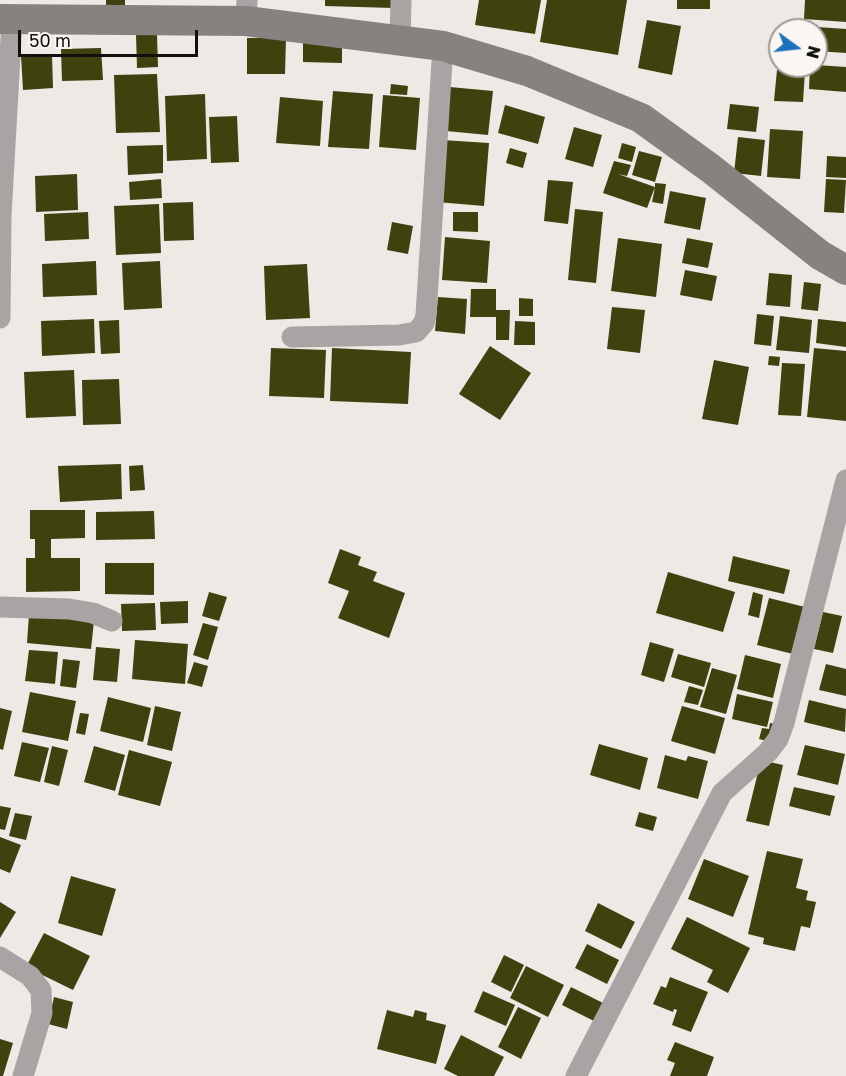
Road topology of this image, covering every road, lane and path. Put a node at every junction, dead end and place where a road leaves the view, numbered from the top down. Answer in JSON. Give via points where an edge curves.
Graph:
{"nodes":[{"id":1,"x":401,"y":0,"type":"edge"},
{"id":2,"x":247,"y":11,"type":"edge"},
{"id":3,"x":6,"y":20,"type":"edge"},
{"id":4,"x":400,"y":41,"type":"junction"},
{"id":5,"x":443,"y":46,"type":"junction"},
{"id":6,"x":846,"y":270,"type":"edge"},
{"id":7,"x":0,"y":318,"type":"edge"},
{"id":8,"x":292,"y":338,"type":"dead end"},
{"id":9,"x":846,"y":480,"type":"edge"},
{"id":10,"x":0,"y":607,"type":"edge"},
{"id":11,"x":112,"y":621,"type":"dead end"},
{"id":12,"x":0,"y":957,"type":"edge"},
{"id":13,"x":23,"y":1076,"type":"edge"},
{"id":14,"x":576,"y":1076,"type":"edge"}],
"edges":[{"from":1,"to":4,"type":"street"},
{"from":2,"to":3,"type":"street"},
{"from":2,"to":4,"type":"street"},
{"from":3,"to":7,"type":"street"},
{"from":4,"to":5,"type":"street"},
{"from":5,"to":6,"type":"street","via":[[527,71],[641,118],[820,255]]},
{"from":5,"to":8,"type":"street","via":[[424,323],[416,332],[399,334]]},
{"from":9,"to":14,"type":"street","via":[[778,739],[722,793]]},
{"from":10,"to":11,"type":"street","via":[[69,609]]},
{"from":12,"to":13,"type":"street","via":[[30,976],[41,990],[42,1013]]}]}
